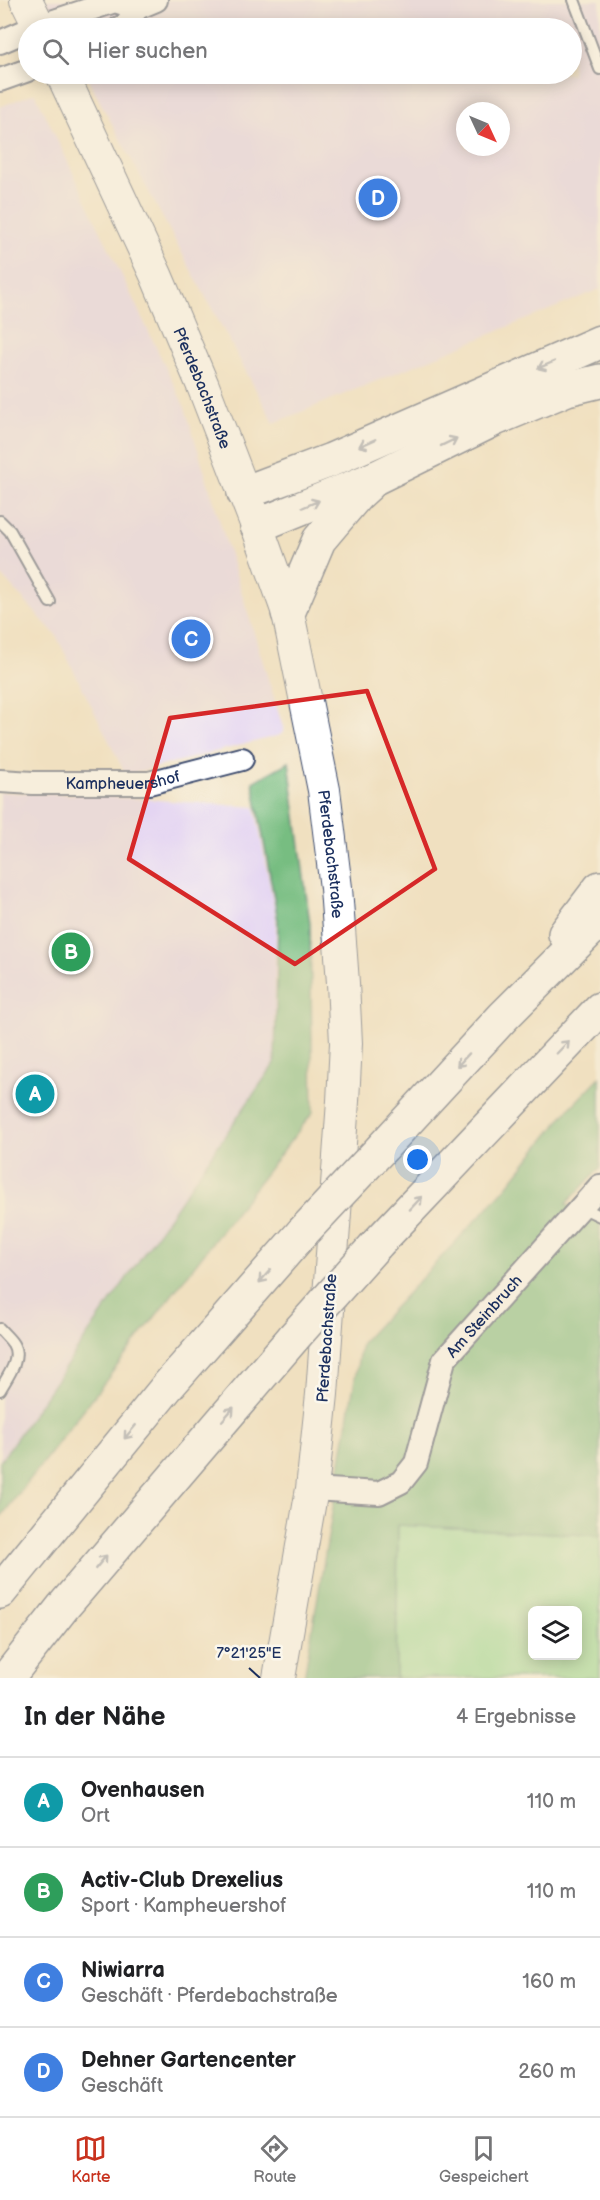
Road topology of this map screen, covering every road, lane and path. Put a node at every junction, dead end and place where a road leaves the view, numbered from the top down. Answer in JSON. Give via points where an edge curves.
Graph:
{"nodes":[{"id":1,"x":574,"y":0,"type":"edge"},
{"id":2,"x":148,"y":3,"type":"edge"},
{"id":3,"x":51,"y":18,"type":"edge"},
{"id":4,"x":133,"y":18,"type":"edge"},
{"id":5,"x":581,"y":18,"type":"edge"},
{"id":6,"x":582,"y":21,"type":"edge"},
{"id":7,"x":18,"y":32,"type":"edge"},
{"id":8,"x":0,"y":42,"type":"edge"},
{"id":9,"x":600,"y":69,"type":"edge"},
{"id":10,"x":18,"y":74,"type":"edge"},
{"id":11,"x":0,"y":80,"type":"edge"},
{"id":12,"x":67,"y":84,"type":"edge"},
{"id":13,"x":600,"y":342,"type":"edge"},
{"id":14,"x":600,"y":381,"type":"edge"},
{"id":15,"x":377,"y":477,"type":"junction"},
{"id":16,"x":244,"y":493,"type":"junction"},
{"id":17,"x":0,"y":521,"type":"edge"},
{"id":18,"x":257,"y":526,"type":"junction"},
{"id":19,"x":50,"y":602,"type":"dead end"},
{"id":20,"x":288,"y":613,"type":"junction"},
{"id":21,"x":242,"y":759,"type":"dead end"},
{"id":22,"x":0,"y":781,"type":"edge"},
{"id":23,"x":600,"y":888,"type":"edge"},
{"id":24,"x":600,"y":920,"type":"edge"},
{"id":25,"x":600,"y":1009,"type":"edge"},
{"id":26,"x":503,"y":1017,"type":"junction"},
{"id":27,"x":600,"y":1186,"type":"edge"},
{"id":28,"x":590,"y":1211,"type":"edge"},
{"id":29,"x":0,"y":1329,"type":"edge"},
{"id":30,"x":0,"y":1390,"type":"edge"},
{"id":31,"x":312,"y":1489,"type":"junction"},
{"id":32,"x":0,"y":1592,"type":"edge"},
{"id":33,"x":63,"y":1606,"type":"junction"},
{"id":34,"x":7,"y":1678,"type":"edge"},
{"id":35,"x":23,"y":1678,"type":"edge"},
{"id":36,"x":279,"y":1678,"type":"edge"}],
"edges":[{"from":1,"to":5,"type":"lane"},
{"from":2,"to":3,"type":"street","via":[[115,0]]},
{"from":2,"to":4,"type":"street"},
{"from":6,"to":9,"type":"lane"},
{"from":7,"to":8,"type":"street"},
{"from":10,"to":11,"type":"street"},
{"from":12,"to":16,"type":"main road","name":"Pferdebachstraße","via":[[156,275]]},
{"from":13,"to":16,"type":"highway","one_way":true,"via":[[331,460]]},
{"from":15,"to":14,"type":"highway","one_way":true,"via":[[495,419],[567,389]]},
{"from":18,"to":15,"type":"highway","one_way":true},
{"from":15,"to":20,"type":"highway","via":[[319,540]]},
{"from":16,"to":18,"type":"main road","name":"Pferdebachstraße"},
{"from":17,"to":19,"type":"lane","via":[[10,531]]},
{"from":18,"to":20,"type":"main road","name":"Pferdebachstraße"},
{"from":20,"to":31,"type":"main road","name":"Pferdebachstraße","via":[[324,790],[336,888],[346,1043]]},
{"from":21,"to":22,"type":"street","name":"Kampheuershof","via":[[148,783]]},
{"from":23,"to":26,"type":"highway"},
{"from":24,"to":26,"type":"highway"},
{"from":33,"to":25,"type":"highway","one_way":true,"bridge":true,"via":[[376,1245]]},
{"from":26,"to":32,"type":"highway","one_way":true,"bridge":true,"via":[[303,1232],[167,1387]]},
{"from":27,"to":28,"type":"street","name":"Am Steinbruch"},
{"from":28,"to":31,"type":"street","name":"Am Steinbruch","via":[[444,1360],[416,1463],[401,1482],[379,1493]]},
{"from":29,"to":30,"type":"lane","via":[[14,1344],[16,1353],[15,1363]]},
{"from":31,"to":36,"type":"main road","name":"Pferdebachstraße"},
{"from":33,"to":34,"type":"highway"},
{"from":33,"to":35,"type":"highway"}]}
